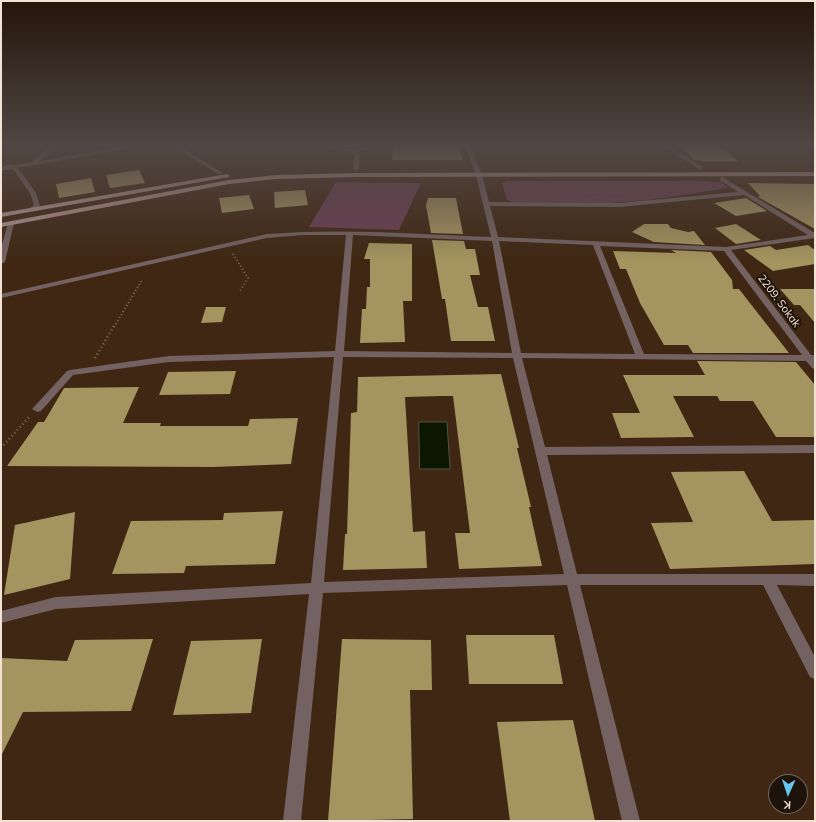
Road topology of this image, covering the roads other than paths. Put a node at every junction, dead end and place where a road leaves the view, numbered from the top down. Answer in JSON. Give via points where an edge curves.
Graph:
{"nodes":[{"id":1,"x":26,"y":183,"type":"edge"},
{"id":2,"x":178,"y":183,"type":"edge"},
{"id":3,"x":224,"y":183,"type":"edge"},
{"id":4,"x":481,"y":183,"type":"edge"},
{"id":5,"x":729,"y":183,"type":"edge"},
{"id":6,"x":744,"y":193,"type":"junction"},
{"id":7,"x":486,"y":204,"type":"junction"},
{"id":8,"x":32,"y":209,"type":"junction"},
{"id":9,"x":1,"y":215,"type":"edge"},
{"id":10,"x":11,"y":223,"type":"junction"},
{"id":11,"x":1,"y":225,"type":"edge"},
{"id":12,"x":350,"y":232,"type":"junction"},
{"id":13,"x":815,"y":236,"type":"edge"},
{"id":14,"x":495,"y":240,"type":"junction"},
{"id":15,"x":596,"y":244,"type":"junction"},
{"id":16,"x":726,"y":249,"type":"junction"},
{"id":17,"x":1,"y":262,"type":"edge"},
{"id":18,"x":1,"y":296,"type":"edge"},
{"id":19,"x":339,"y":354,"type":"junction"},
{"id":20,"x":517,"y":356,"type":"junction"},
{"id":21,"x":641,"y":357,"type":"junction"},
{"id":22,"x":813,"y":361,"type":"edge"},
{"id":23,"x":37,"y":409,"type":"road end"},
{"id":24,"x":815,"y":449,"type":"edge"},
{"id":25,"x":540,"y":451,"type":"junction"},
{"id":26,"x":571,"y":579,"type":"junction"},
{"id":27,"x":766,"y":580,"type":"junction"},
{"id":28,"x":815,"y":580,"type":"edge"},
{"id":29,"x":317,"y":588,"type":"junction"},
{"id":30,"x":1,"y":617,"type":"edge"},
{"id":31,"x":815,"y":672,"type":"edge"},
{"id":32,"x":292,"y":821,"type":"edge"},
{"id":33,"x":631,"y":821,"type":"edge"}],
"edges":[{"from":1,"to":8,"type":"street","via":[[37,206]]},
{"from":2,"to":8,"type":"main road"},
{"from":3,"to":10,"type":"main road"},
{"from":4,"to":7,"type":"street"},
{"from":5,"to":6,"type":"street"},
{"from":6,"to":7,"type":"street","via":[[619,205]]},
{"from":6,"to":13,"type":"street"},
{"from":7,"to":14,"type":"street"},
{"from":8,"to":9,"type":"main road"},
{"from":10,"to":11,"type":"main road"},
{"from":10,"to":17,"type":"street"},
{"from":12,"to":14,"type":"street"},
{"from":12,"to":18,"type":"street","via":[[267,236]]},
{"from":12,"to":19,"type":"street"},
{"from":13,"to":16,"type":"street"},
{"from":14,"to":15,"type":"street"},
{"from":14,"to":20,"type":"street"},
{"from":15,"to":16,"type":"street"},
{"from":15,"to":21,"type":"street"},
{"from":16,"to":22,"type":"street","name":"2209. Sokak"},
{"from":19,"to":20,"type":"street"},
{"from":19,"to":23,"type":"street","via":[[169,359],[70,373]]},
{"from":19,"to":29,"type":"street"},
{"from":20,"to":21,"type":"street"},
{"from":20,"to":25,"type":"street"},
{"from":21,"to":22,"type":"street"},
{"from":24,"to":25,"type":"street"},
{"from":25,"to":26,"type":"street"},
{"from":26,"to":27,"type":"street"},
{"from":26,"to":29,"type":"street"},
{"from":26,"to":33,"type":"street"},
{"from":27,"to":28,"type":"street"},
{"from":27,"to":31,"type":"street"},
{"from":29,"to":30,"type":"street","via":[[56,603]]},
{"from":29,"to":32,"type":"street"}]}
